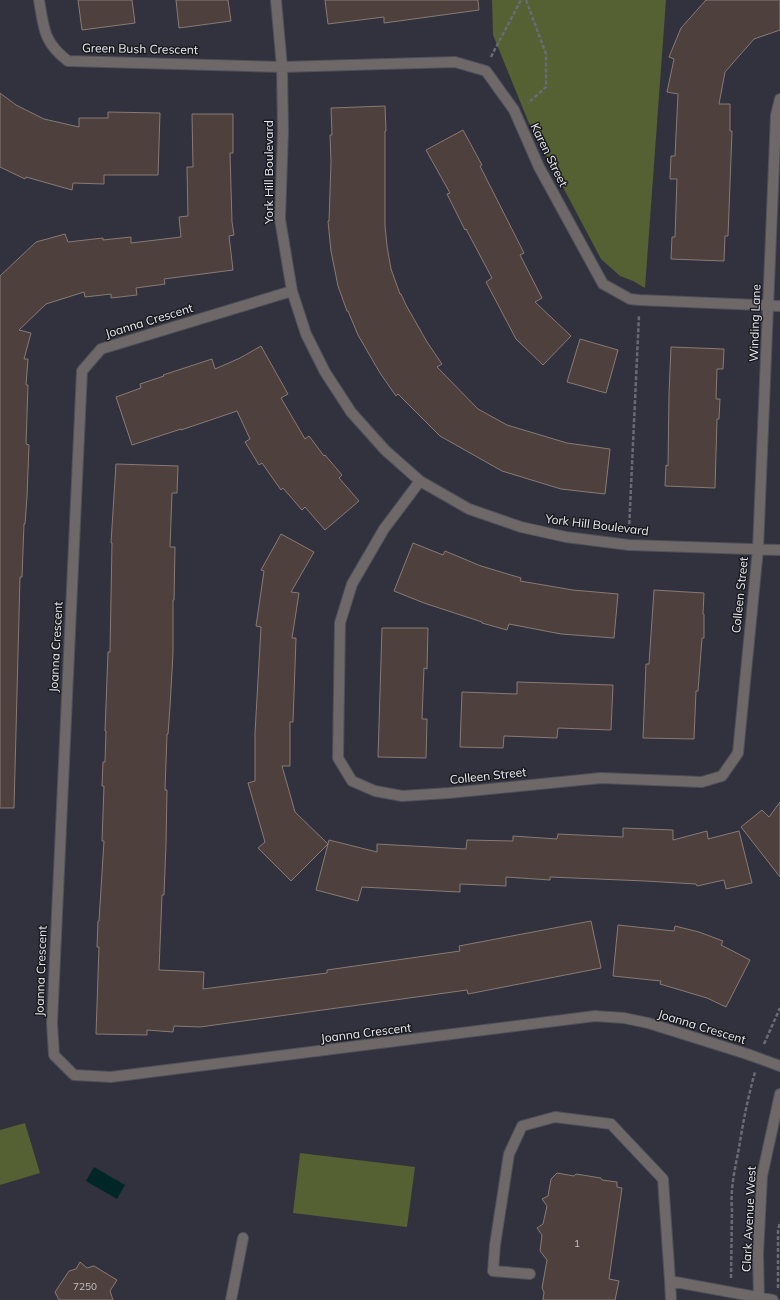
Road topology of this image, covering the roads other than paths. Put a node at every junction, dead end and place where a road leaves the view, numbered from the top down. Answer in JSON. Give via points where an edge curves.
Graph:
{"nodes":[{"id":1,"x":39,"y":0,"type":"edge"},
{"id":2,"x":276,"y":0,"type":"edge"},
{"id":3,"x":282,"y":66,"type":"junction"},
{"id":4,"x":780,"y":99,"type":"edge"},
{"id":5,"x":292,"y":291,"type":"junction"},
{"id":6,"x":768,"y":306,"type":"junction"},
{"id":7,"x":780,"y":306,"type":"edge"},
{"id":8,"x":420,"y":481,"type":"junction"},
{"id":9,"x":758,"y":549,"type":"junction"},
{"id":10,"x":780,"y":550,"type":"edge"},
{"id":11,"x":780,"y":1066,"type":"edge"},
{"id":12,"x":780,"y":1094,"type":"edge"},
{"id":13,"x":243,"y":1238,"type":"dead end"},
{"id":14,"x":530,"y":1274,"type":"dead end"},
{"id":15,"x":670,"y":1281,"type":"junction"},
{"id":16,"x":776,"y":1296,"type":"edge"},
{"id":17,"x":759,"y":1299,"type":"edge"},
{"id":18,"x":231,"y":1300,"type":"edge"},
{"id":19,"x":670,"y":1300,"type":"edge"}],
"edges":[{"from":1,"to":3,"type":"street","name":"Green Bush Crescent","via":[[46,35],[56,52],[68,61]]},
{"from":2,"to":3,"type":"street","name":"York Hill Boulevard"},
{"from":3,"to":5,"type":"street","name":"York Hill Boulevard","via":[[280,220]]},
{"from":3,"to":6,"type":"street","name":"Karen Street","via":[[455,62],[486,71],[514,110],[539,167],[603,284],[630,299]]},
{"from":4,"to":6,"type":"street","name":"Winding Lane","via":[[776,115]]},
{"from":5,"to":8,"type":"street","name":"York Hill Boulevard","via":[[306,334],[325,372],[351,412],[385,450]]},
{"from":5,"to":11,"type":"street","name":"Joanna Crescent","via":[[101,349],[82,371],[52,1023],[54,1056],[74,1074],[111,1077],[595,1016],[648,1023]]},
{"from":6,"to":7,"type":"street","name":"Karen Street"},
{"from":6,"to":9,"type":"street","name":"Winding Lane"},
{"from":8,"to":9,"type":"street","name":"York Hill Boulevard","via":[[469,509],[521,527],[566,537],[629,545]]},
{"from":8,"to":9,"type":"street","name":"Colleen Street","via":[[384,529],[352,584],[340,622],[338,758],[352,782],[375,791],[402,796],[601,778],[702,782],[722,776],[738,753]]},
{"from":9,"to":10,"type":"street","name":"York Hill Boulevard"},
{"from":12,"to":17,"type":"street","name":"Clark Avenue West","via":[[762,1176],[758,1254]]},
{"from":13,"to":18,"type":"street"},
{"from":14,"to":15,"type":"street","via":[[493,1271],[506,1169],[509,1154],[522,1126],[555,1117],[610,1124],[663,1179]]},
{"from":15,"to":17,"type":"street"},
{"from":15,"to":19,"type":"street"},
{"from":16,"to":17,"type":"street"}]}
